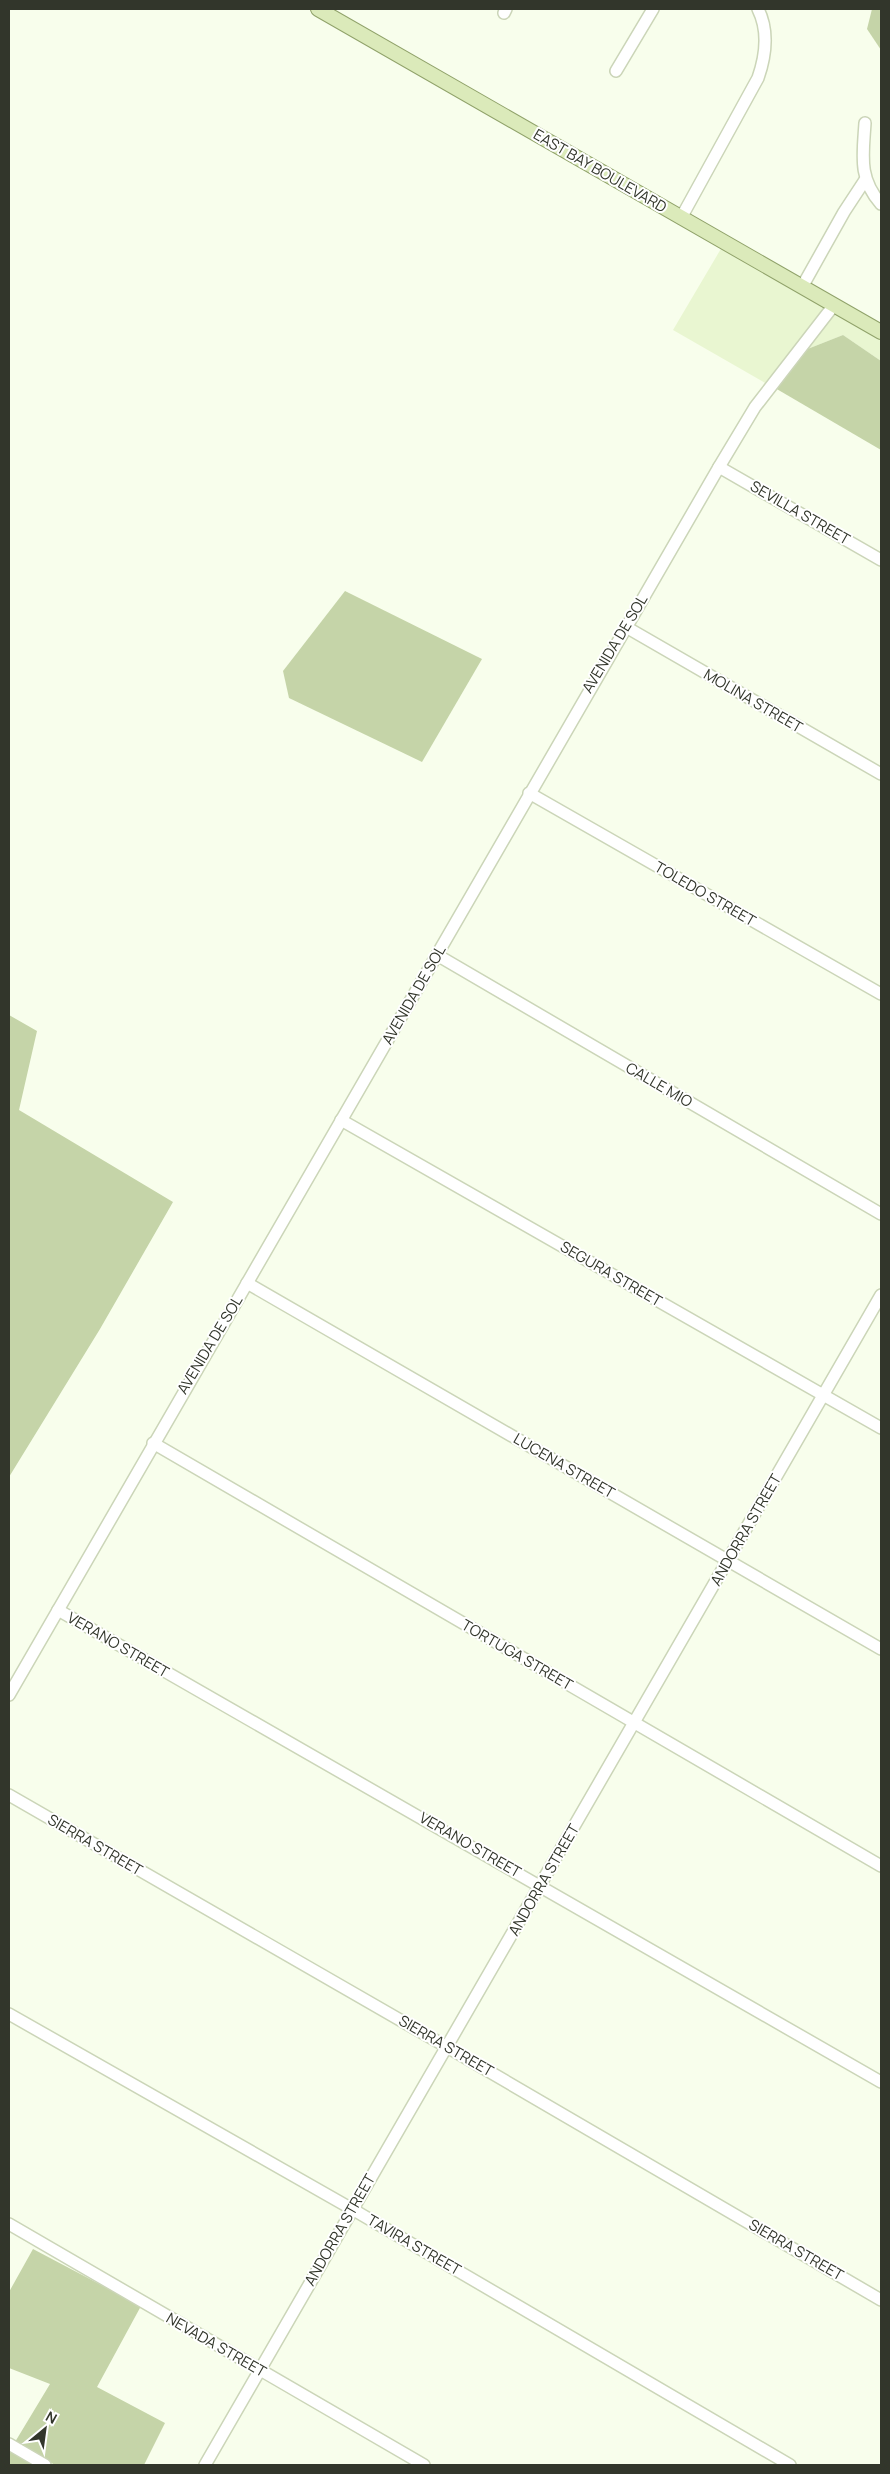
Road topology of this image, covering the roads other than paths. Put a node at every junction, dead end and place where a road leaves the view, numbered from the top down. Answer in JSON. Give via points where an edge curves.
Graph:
{"nodes":[{"id":1,"x":318,"y":9,"type":"edge"},
{"id":2,"x":653,"y":9,"type":"edge"},
{"id":3,"x":758,"y":9,"type":"edge"},
{"id":4,"x":616,"y":71,"type":"dead end"},
{"id":5,"x":865,"y":123,"type":"dead end"},
{"id":6,"x":866,"y":180,"type":"junction"},
{"id":7,"x":881,"y":204,"type":"edge"},
{"id":8,"x":681,"y":218,"type":"junction"},
{"id":9,"x":802,"y":287,"type":"junction"},
{"id":10,"x":834,"y":305,"type":"junction"},
{"id":11,"x":881,"y":332,"type":"edge"},
{"id":12,"x":719,"y":466,"type":"junction"},
{"id":13,"x":881,"y":560,"type":"edge"},
{"id":14,"x":626,"y":628,"type":"junction"},
{"id":15,"x":881,"y":774,"type":"edge"},
{"id":16,"x":529,"y":793,"type":"junction"},
{"id":17,"x":437,"y":955,"type":"junction"},
{"id":18,"x":881,"y":994,"type":"edge"},
{"id":19,"x":341,"y":1120,"type":"junction"},
{"id":20,"x":881,"y":1214,"type":"edge"},
{"id":21,"x":247,"y":1283,"type":"junction"},
{"id":22,"x":881,"y":1295,"type":"edge"},
{"id":23,"x":825,"y":1395,"type":"junction"},
{"id":24,"x":881,"y":1428,"type":"edge"},
{"id":25,"x":152,"y":1443,"type":"junction"},
{"id":26,"x":728,"y":1561,"type":"junction"},
{"id":27,"x":58,"y":1610,"type":"junction"},
{"id":28,"x":881,"y":1649,"type":"edge"},
{"id":29,"x":9,"y":1695,"type":"edge"},
{"id":30,"x":636,"y":1724,"type":"junction"},
{"id":31,"x":9,"y":1795,"type":"edge"},
{"id":32,"x":881,"y":1866,"type":"edge"},
{"id":33,"x":541,"y":1886,"type":"junction"},
{"id":34,"x":9,"y":2014,"type":"edge"},
{"id":35,"x":447,"y":2047,"type":"junction"},
{"id":36,"x":881,"y":2082,"type":"edge"},
{"id":37,"x":352,"y":2208,"type":"junction"},
{"id":38,"x":9,"y":2224,"type":"edge"},
{"id":39,"x":881,"y":2300,"type":"edge"},
{"id":40,"x":260,"y":2370,"type":"junction"},
{"id":41,"x":9,"y":2444,"type":"edge"},
{"id":42,"x":45,"y":2465,"type":"edge"},
{"id":43,"x":205,"y":2465,"type":"edge"},
{"id":44,"x":424,"y":2465,"type":"edge"},
{"id":45,"x":790,"y":2465,"type":"edge"}],
"edges":[{"from":1,"to":8,"type":"main road","name":"EAST BAY BOULEVARD"},
{"from":2,"to":4,"type":"street"},
{"from":3,"to":8,"type":"street","via":[[764,20],[765,55],[758,78]]},
{"from":5,"to":6,"type":"street","via":[[863,168]]},
{"from":6,"to":7,"type":"street"},
{"from":6,"to":9,"type":"street"},
{"from":8,"to":9,"type":"main road","name":"EAST BAY BOULEVARD"},
{"from":9,"to":10,"type":"main road","name":"EAST BAY BOULEVARD"},
{"from":10,"to":11,"type":"main road","name":"EAST BAY BOULEVARD"},
{"from":10,"to":12,"type":"street","name":"AVENIDA DE SOL","via":[[755,407]]},
{"from":12,"to":13,"type":"street","name":"SEVILLA STREET"},
{"from":12,"to":14,"type":"street","name":"AVENIDA DE SOL"},
{"from":14,"to":15,"type":"street","name":"MOLINA STREET"},
{"from":14,"to":16,"type":"street","name":"AVENIDA DE SOL"},
{"from":16,"to":17,"type":"street","name":"AVENIDA DE SOL"},
{"from":16,"to":18,"type":"street","name":"TOLEDO STREET"},
{"from":17,"to":19,"type":"street","name":"AVENIDA DE SOL"},
{"from":17,"to":20,"type":"street","name":"CALLE MIO"},
{"from":19,"to":21,"type":"street","name":"AVENIDA DE SOL"},
{"from":19,"to":23,"type":"street","name":"SEGURA STREET"},
{"from":21,"to":25,"type":"street","name":"AVENIDA DE SOL"},
{"from":21,"to":26,"type":"street","name":"LUCENA STREET"},
{"from":22,"to":23,"type":"street","name":"ANDORRA STREET"},
{"from":23,"to":24,"type":"street","name":"SEGURA STREET"},
{"from":23,"to":26,"type":"street","name":"ANDORRA STREET"},
{"from":25,"to":27,"type":"street","name":"AVENIDA DE SOL"},
{"from":25,"to":30,"type":"street","name":"TORTUGA STREET"},
{"from":26,"to":28,"type":"street","name":"LUCENA STREET"},
{"from":26,"to":30,"type":"street","name":"ANDORRA STREET"},
{"from":27,"to":29,"type":"street","name":"AVENIDA DE SOL"},
{"from":27,"to":33,"type":"street","name":"VERANO STREET"},
{"from":30,"to":32,"type":"street","name":"TORTUGA STREET"},
{"from":30,"to":33,"type":"street","name":"ANDORRA STREET"},
{"from":31,"to":35,"type":"street","name":"SIERRA STREET"},
{"from":33,"to":35,"type":"street","name":"ANDORRA STREET"},
{"from":33,"to":36,"type":"street","name":"VERANO STREET"},
{"from":34,"to":37,"type":"street","name":"TAVIRA STREET"},
{"from":35,"to":37,"type":"street","name":"ANDORRA STREET"},
{"from":35,"to":39,"type":"street","name":"SIERRA STREET"},
{"from":37,"to":40,"type":"street","name":"ANDORRA STREET"},
{"from":37,"to":45,"type":"street","name":"TAVIRA STREET"},
{"from":38,"to":40,"type":"street","name":"NEVADA STREET"},
{"from":40,"to":43,"type":"street","name":"ANDORRA STREET"},
{"from":40,"to":44,"type":"street","name":"NEVADA STREET"},
{"from":41,"to":42,"type":"street"}]}
